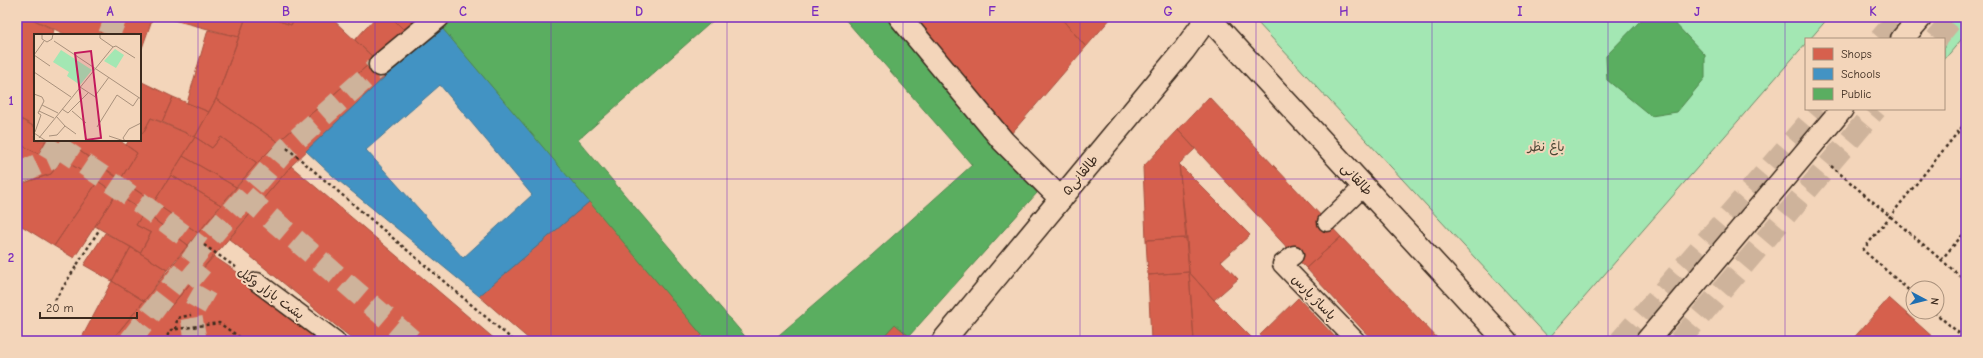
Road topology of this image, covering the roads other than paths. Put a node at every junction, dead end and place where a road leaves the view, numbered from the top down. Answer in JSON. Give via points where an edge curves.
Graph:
{"nodes":[{"id":1,"x":438,"y":17,"type":"edge"},
{"id":2,"x":900,"y":17,"type":"edge"},
{"id":3,"x":1208,"y":17,"type":"edge"},
{"id":4,"x":1921,"y":17,"type":"edge"},
{"id":5,"x":1903,"y":38,"type":"edge"},
{"id":6,"x":380,"y":65,"type":"tunnel mouth"},
{"id":7,"x":1841,"y":110,"type":"edge"},
{"id":8,"x":1364,"y":186,"type":"junction"},
{"id":9,"x":1060,"y":199,"type":"junction"},
{"id":10,"x":1327,"y":222,"type":"dead end"},
{"id":11,"x":1294,"y":255,"type":"dead end"},
{"id":12,"x":257,"y":282,"type":"road end"},
{"id":13,"x":951,"y":338,"type":"edge"},
{"id":14,"x":336,"y":341,"type":"edge"},
{"id":15,"x":1356,"y":341,"type":"edge"},
{"id":16,"x":1506,"y":341,"type":"edge"},
{"id":17,"x":1647,"y":341,"type":"edge"}],
"edges":[{"from":1,"to":6,"type":"street"},
{"from":2,"to":9,"type":"street","via":[[1003,141]]},
{"from":3,"to":8,"type":"street","name":"طالقانی"},
{"from":3,"to":9,"type":"street","name":"طالقانی۵","via":[[1184,50]]},
{"from":4,"to":5,"type":"street"},
{"from":7,"to":17,"type":"street"},
{"from":8,"to":10,"type":"lane"},
{"from":8,"to":16,"type":"street","name":"طالقانی"},
{"from":9,"to":13,"type":"street","name":"طالقانی۵"},
{"from":11,"to":15,"type":"lane","name":"پاساژ پارس","via":[[1282,264]]},
{"from":12,"to":14,"type":"lane","name":"پشت بازار وکیل"}]}
